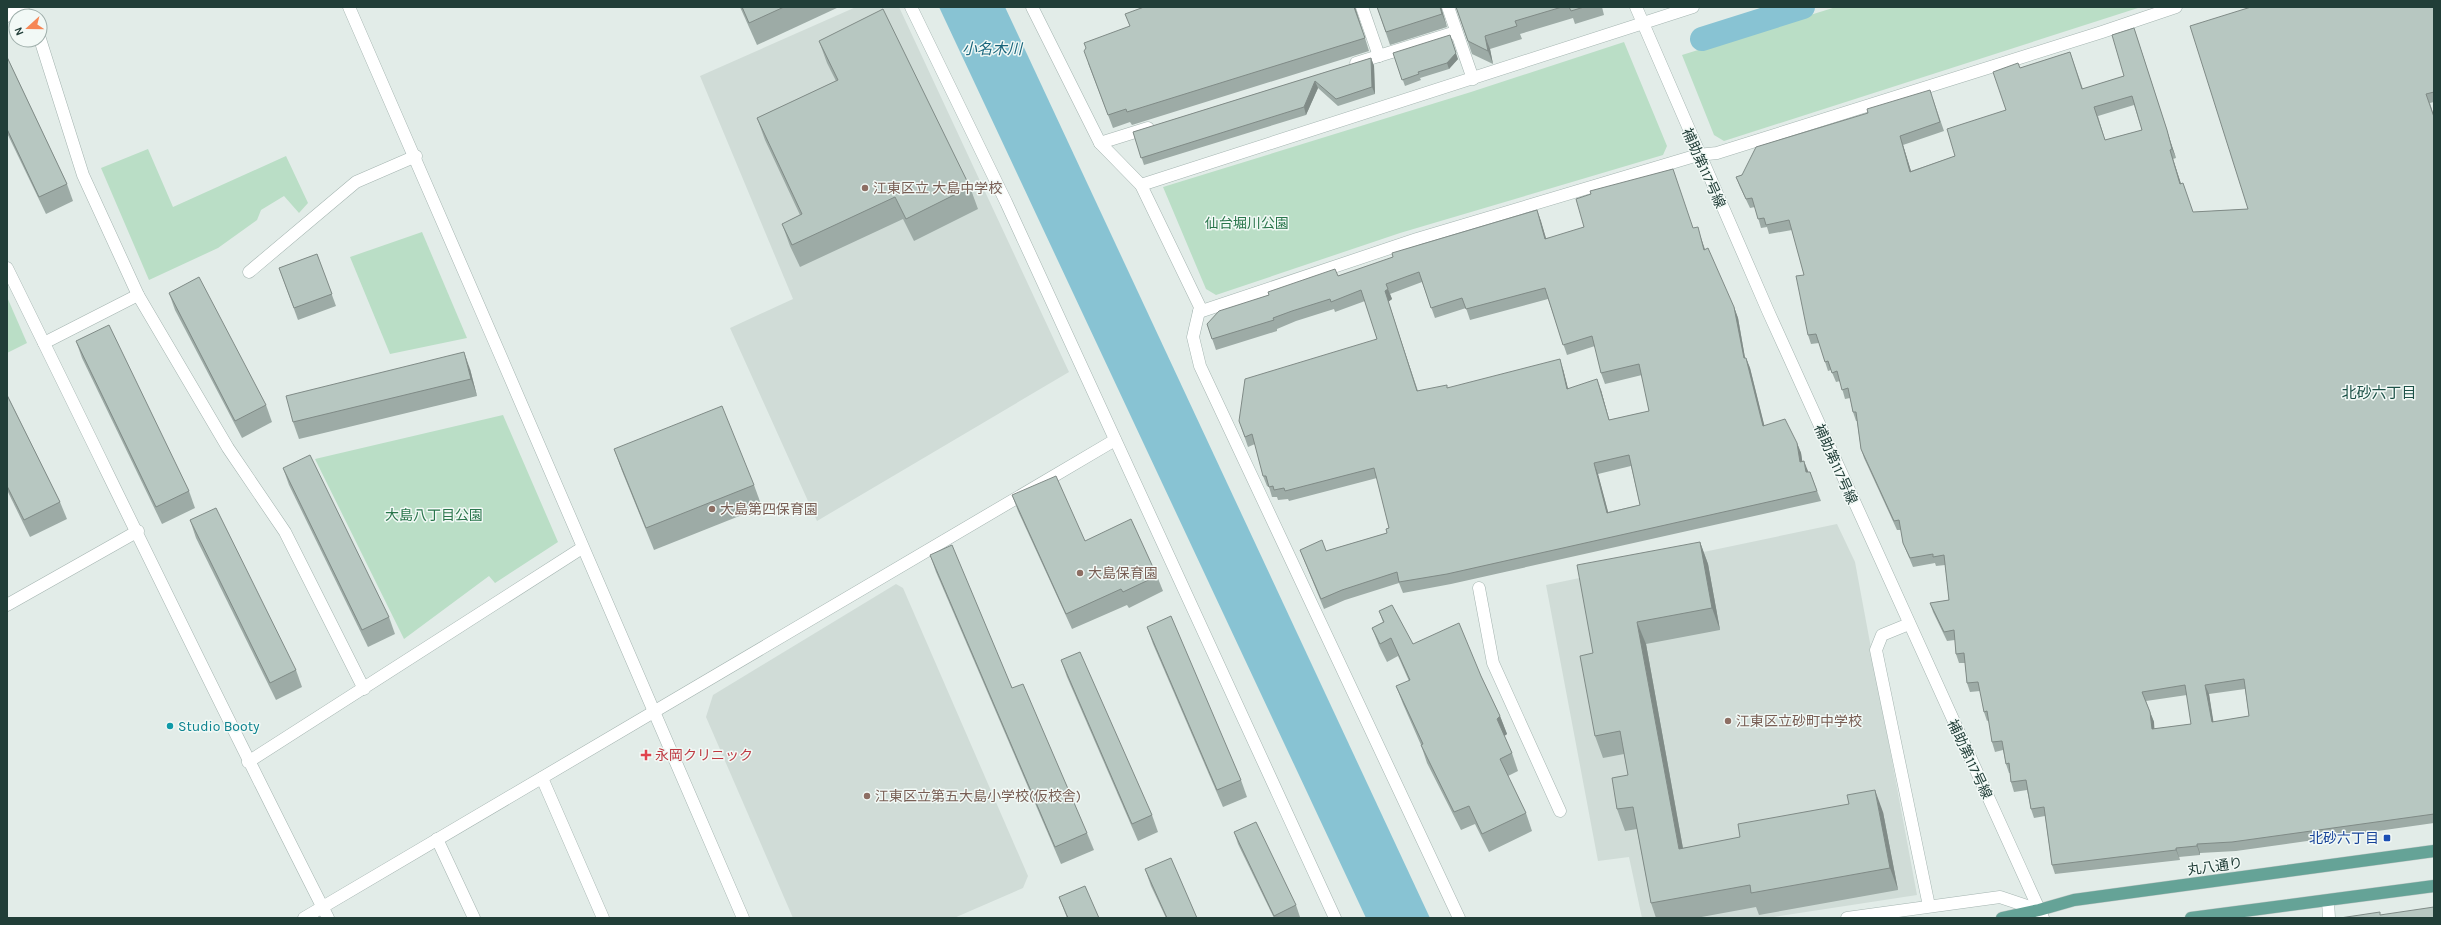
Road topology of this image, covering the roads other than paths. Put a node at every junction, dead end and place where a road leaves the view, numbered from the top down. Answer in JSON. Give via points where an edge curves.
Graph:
{"nodes":[{"id":1,"x":23,"y":7,"type":"edge"},
{"id":2,"x":349,"y":7,"type":"edge"},
{"id":3,"x":911,"y":7,"type":"edge"},
{"id":4,"x":1032,"y":7,"type":"edge"},
{"id":5,"x":1362,"y":7,"type":"edge"},
{"id":6,"x":1448,"y":7,"type":"edge"},
{"id":7,"x":1636,"y":7,"type":"edge"},
{"id":8,"x":1693,"y":7,"type":"edge"},
{"id":9,"x":2176,"y":7,"type":"edge"},
{"id":10,"x":7,"y":16,"type":"edge"},
{"id":11,"x":1643,"y":24,"type":"junction"},
{"id":12,"x":1456,"y":32,"type":"junction"},
{"id":13,"x":43,"y":48,"type":"edge"},
{"id":14,"x":1379,"y":56,"type":"junction"},
{"id":15,"x":1341,"y":68,"type":"edge"},
{"id":16,"x":1473,"y":79,"type":"junction"},
{"id":17,"x":1160,"y":124,"type":"edge"},
{"id":18,"x":1100,"y":143,"type":"junction"},
{"id":19,"x":1698,"y":155,"type":"junction"},
{"id":20,"x":416,"y":156,"type":"junction"},
{"id":21,"x":1141,"y":185,"type":"junction"},
{"id":22,"x":7,"y":268,"type":"edge"},
{"id":23,"x":249,"y":272,"type":"dead end"},
{"id":24,"x":138,"y":295,"type":"junction"},
{"id":25,"x":1199,"y":312,"type":"junction"},
{"id":26,"x":44,"y":343,"type":"junction"},
{"id":27,"x":1114,"y":440,"type":"junction"},
{"id":28,"x":138,"y":531,"type":"junction"},
{"id":29,"x":582,"y":548,"type":"junction"},
{"id":30,"x":1480,"y":588,"type":"dead end"},
{"id":31,"x":7,"y":605,"type":"edge"},
{"id":32,"x":1909,"y":624,"type":"junction"},
{"id":33,"x":364,"y":689,"type":"junction"},
{"id":34,"x":653,"y":711,"type":"junction"},
{"id":35,"x":248,"y":762,"type":"junction"},
{"id":36,"x":542,"y":778,"type":"junction"},
{"id":37,"x":1560,"y":812,"type":"dead end"},
{"id":38,"x":437,"y":840,"type":"junction"},
{"id":39,"x":2434,"y":851,"type":"edge"},
{"id":40,"x":2434,"y":886,"type":"edge"},
{"id":41,"x":2328,"y":901,"type":"junction"},
{"id":42,"x":1929,"y":906,"type":"junction"},
{"id":43,"x":322,"y":907,"type":"junction"},
{"id":44,"x":2041,"y":914,"type":"edge"},
{"id":45,"x":304,"y":918,"type":"edge"},
{"id":46,"x":328,"y":918,"type":"edge"},
{"id":47,"x":474,"y":918,"type":"edge"},
{"id":48,"x":603,"y":918,"type":"edge"},
{"id":49,"x":743,"y":918,"type":"edge"},
{"id":50,"x":1335,"y":918,"type":"edge"},
{"id":51,"x":1459,"y":918,"type":"edge"},
{"id":52,"x":1847,"y":918,"type":"edge"},
{"id":53,"x":2002,"y":918,"type":"edge"},
{"id":54,"x":2191,"y":918,"type":"edge"},
{"id":55,"x":2329,"y":918,"type":"edge"}],
"edges":[{"from":1,"to":10,"type":"street"},
{"from":2,"to":20,"type":"street"},
{"from":3,"to":27,"type":"street","via":[[1006,202]]},
{"from":4,"to":18,"type":"street"},
{"from":5,"to":14,"type":"street"},
{"from":6,"to":12,"type":"street"},
{"from":7,"to":11,"type":"street","name":"補助第117号線"},
{"from":8,"to":11,"type":"street"},
{"from":9,"to":19,"type":"street","via":[[1717,153]]},
{"from":11,"to":16,"type":"street"},
{"from":11,"to":19,"type":"street","name":"補助第117号線"},
{"from":12,"to":14,"type":"street"},
{"from":12,"to":16,"type":"street"},
{"from":13,"to":24,"type":"street","via":[[82,175]]},
{"from":14,"to":15,"type":"street"},
{"from":16,"to":21,"type":"street"},
{"from":17,"to":18,"type":"street"},
{"from":18,"to":21,"type":"street"},
{"from":19,"to":25,"type":"street","via":[[1417,239]]},
{"from":19,"to":32,"type":"street","name":"補助第117号線"},
{"from":20,"to":23,"type":"street","via":[[356,182]]},
{"from":20,"to":29,"type":"street"},
{"from":21,"to":25,"type":"street","via":[[1200,307]]},
{"from":22,"to":26,"type":"street"},
{"from":24,"to":26,"type":"street"},
{"from":24,"to":33,"type":"street","via":[[228,448],[285,532]]},
{"from":25,"to":51,"type":"street","via":[[1193,337],[1200,366]]},
{"from":26,"to":28,"type":"street"},
{"from":27,"to":34,"type":"street"},
{"from":27,"to":50,"type":"street"},
{"from":28,"to":31,"type":"street"},
{"from":28,"to":35,"type":"street"},
{"from":29,"to":33,"type":"street"},
{"from":29,"to":34,"type":"street"},
{"from":30,"to":37,"type":"street","via":[[1493,663]]},
{"from":32,"to":42,"type":"street","via":[[1882,635],[1876,650]]},
{"from":32,"to":44,"type":"street","name":"補助第117号線"},
{"from":33,"to":35,"type":"street"},
{"from":34,"to":36,"type":"street"},
{"from":34,"to":49,"type":"street"},
{"from":35,"to":43,"type":"street"},
{"from":36,"to":38,"type":"street"},
{"from":36,"to":48,"type":"street"},
{"from":38,"to":43,"type":"street"},
{"from":38,"to":47,"type":"street"},
{"from":39,"to":44,"type":"main road","name":"丸八通り","via":[[2074,900]]},
{"from":40,"to":41,"type":"main road"},
{"from":41,"to":54,"type":"main road"},
{"from":41,"to":55,"type":"street"},
{"from":42,"to":44,"type":"street","via":[[2000,896]]},
{"from":42,"to":52,"type":"street"},
{"from":43,"to":45,"type":"street"},
{"from":43,"to":46,"type":"street"},
{"from":44,"to":53,"type":"main road","name":"丸八通り"}]}
